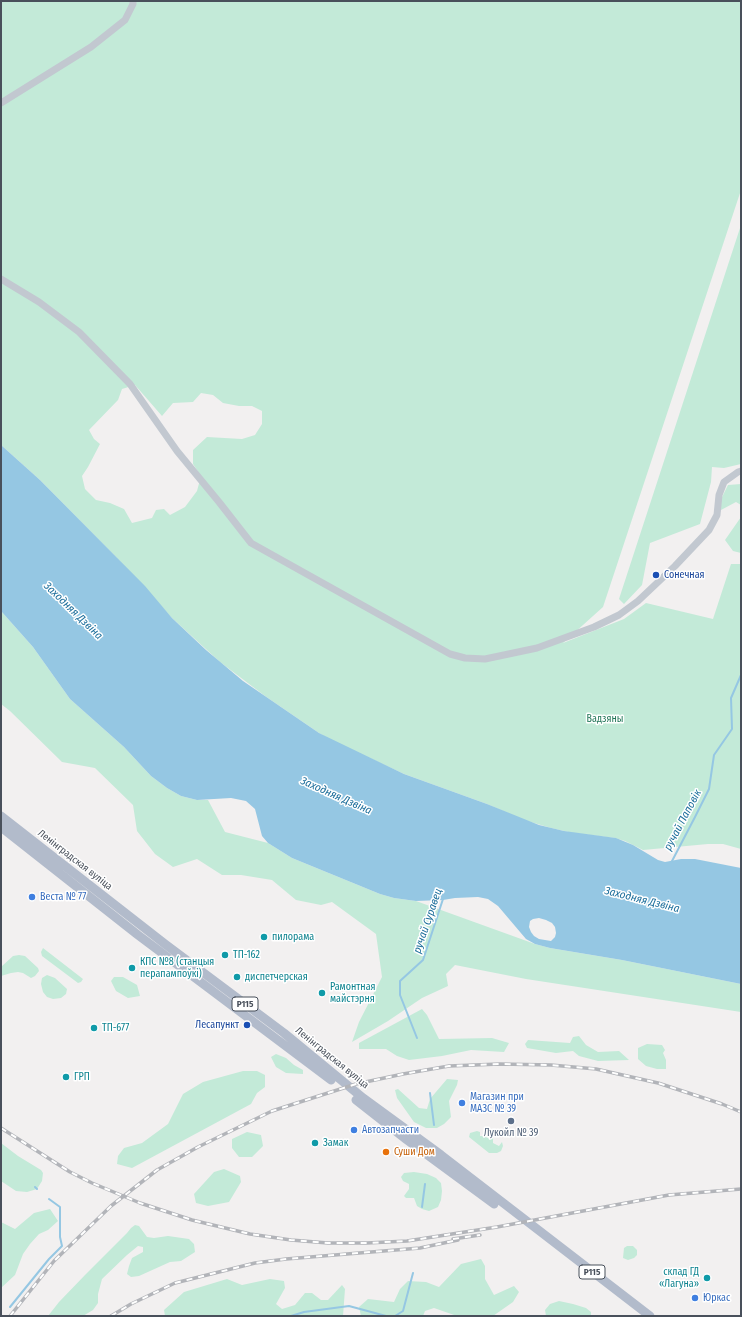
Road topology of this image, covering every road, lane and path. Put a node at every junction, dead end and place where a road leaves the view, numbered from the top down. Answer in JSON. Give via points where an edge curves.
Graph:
{"nodes":[{"id":1,"x":133,"y":1,"type":"edge"},
{"id":2,"x":1,"y":103,"type":"edge"},
{"id":3,"x":1,"y":279,"type":"edge"},
{"id":4,"x":741,"y":471,"type":"edge"},
{"id":5,"x":1,"y":816,"type":"edge"},
{"id":6,"x":1,"y":827,"type":"edge"},
{"id":7,"x":640,"y":1316,"type":"edge"},
{"id":8,"x":650,"y":1316,"type":"edge"}],
"edges":[{"from":1,"to":2,"type":"street","via":[[125,20],[91,47]]},
{"from":3,"to":4,"type":"street","via":[[40,302],[80,332],[130,384],[177,451],[251,543],[450,654],[465,658],[485,659],[537,648],[619,615],[647,592],[710,530],[717,515],[719,495],[724,482]]},
{"from":5,"to":8,"type":"main road","name":"Ленінградская вуліца","number":"Р115","via":[[284,1033],[363,1098]]},
{"from":6,"to":7,"type":"main road","name":"Ленінградская вуліца","number":"Р115","via":[[277,1041],[320,1071]]}]}
